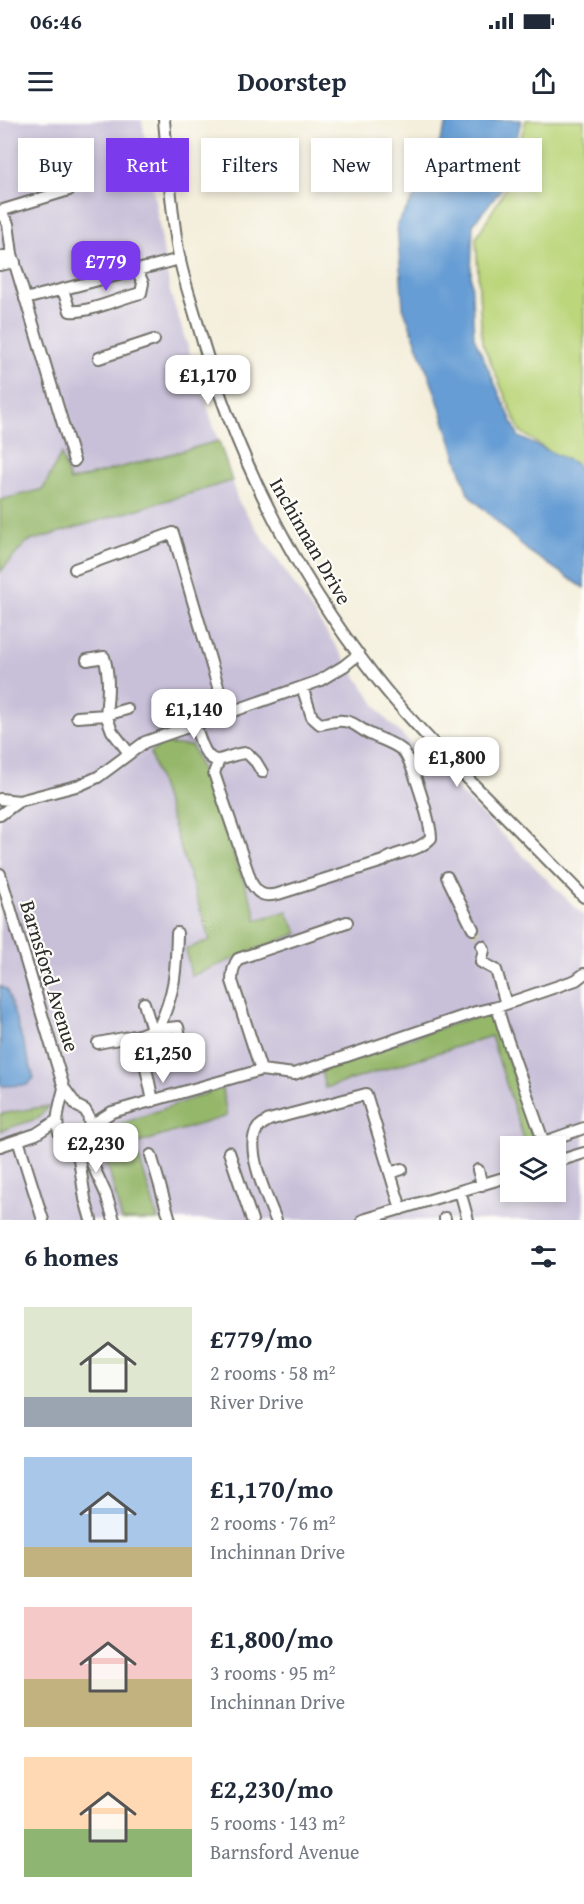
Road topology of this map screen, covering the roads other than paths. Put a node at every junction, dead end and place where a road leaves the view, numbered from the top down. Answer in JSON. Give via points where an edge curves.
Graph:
{"nodes":[{"id":1,"x":164,"y":120,"type":"edge"},
{"id":2,"x":62,"y":192,"type":"edge"},
{"id":3,"x":0,"y":211,"type":"edge"},
{"id":4,"x":0,"y":257,"type":"edge"},
{"id":5,"x":14,"y":258,"type":"junction"},
{"id":6,"x":180,"y":259,"type":"junction"},
{"id":7,"x":102,"y":260,"type":"dead end"},
{"id":8,"x":0,"y":265,"type":"edge"},
{"id":9,"x":136,"y":270,"type":"junction"},
{"id":10,"x":106,"y":277,"type":"junction"},
{"id":11,"x":63,"y":290,"type":"junction"},
{"id":12,"x":25,"y":299,"type":"junction"},
{"id":13,"x":154,"y":340,"type":"dead end"},
{"id":14,"x":99,"y":358,"type":"dead end"},
{"id":15,"x":74,"y":461,"type":"dead end"},
{"id":16,"x":75,"y":569,"type":"dead end"},
{"id":17,"x":359,"y":654,"type":"junction"},
{"id":18,"x":87,"y":660,"type":"dead end"},
{"id":19,"x":302,"y":687,"type":"junction"},
{"id":20,"x":127,"y":709,"type":"dead end"},
{"id":21,"x":226,"y":714,"type":"junction"},
{"id":22,"x":106,"y":715,"type":"junction"},
{"id":23,"x":76,"y":717,"type":"dead end"},
{"id":24,"x":195,"y":725,"type":"junction"},
{"id":25,"x":129,"y":753,"type":"junction"},
{"id":26,"x":219,"y":760,"type":"junction"},
{"id":27,"x":262,"y":772,"type":"dead end"},
{"id":28,"x":0,"y":799,"type":"edge"},
{"id":29,"x":18,"y":801,"type":"junction"},
{"id":30,"x":0,"y":815,"type":"edge"},
{"id":31,"x":0,"y":874,"type":"edge"},
{"id":32,"x":447,"y":877,"type":"dead end"},
{"id":33,"x":584,"y":897,"type":"edge"},
{"id":34,"x":347,"y":922,"type":"dead end"},
{"id":35,"x":473,"y":929,"type":"tunnel mouth"},
{"id":36,"x":177,"y":933,"type":"dead end"},
{"id":37,"x":482,"y":946,"type":"tunnel mouth"},
{"id":38,"x":583,"y":978,"type":"edge"},
{"id":39,"x":144,"y":1003,"type":"dead end"},
{"id":40,"x":502,"y":1006,"type":"junction"},
{"id":41,"x":155,"y":1030,"type":"junction"},
{"id":42,"x":139,"y":1035,"type":"junction"},
{"id":43,"x":98,"y":1043,"type":"dead end"},
{"id":44,"x":159,"y":1047,"type":"dead end"},
{"id":45,"x":261,"y":1070,"type":"junction"},
{"id":46,"x":64,"y":1088,"type":"junction"},
{"id":47,"x":153,"y":1101,"type":"junction"},
{"id":48,"x":81,"y":1108,"type":"junction"},
{"id":49,"x":112,"y":1112,"type":"junction"},
{"id":50,"x":58,"y":1117,"type":"junction"},
{"id":51,"x":584,"y":1128,"type":"edge"},
{"id":52,"x":88,"y":1130,"type":"junction"},
{"id":53,"x":36,"y":1134,"type":"junction"},
{"id":54,"x":542,"y":1136,"type":"edge"},
{"id":55,"x":564,"y":1136,"type":"edge"},
{"id":56,"x":65,"y":1137,"type":"junction"},
{"id":57,"x":18,"y":1140,"type":"junction"},
{"id":58,"x":0,"y":1146,"type":"edge"},
{"id":59,"x":229,"y":1152,"type":"dead end"},
{"id":60,"x":584,"y":1153,"type":"edge"},
{"id":61,"x":151,"y":1155,"type":"dead end"},
{"id":62,"x":566,"y":1159,"type":"edge"},
{"id":63,"x":402,"y":1169,"type":"dead end"},
{"id":64,"x":478,"y":1170,"type":"dead end"},
{"id":65,"x":391,"y":1173,"type":"junction"},
{"id":66,"x":500,"y":1179,"type":"edge"},
{"id":67,"x":482,"y":1185,"type":"junction"},
{"id":68,"x":460,"y":1191,"type":"junction"},
{"id":69,"x":401,"y":1209,"type":"junction"},
{"id":70,"x":43,"y":1220,"type":"edge"},
{"id":71,"x":91,"y":1220,"type":"edge"},
{"id":72,"x":114,"y":1220,"type":"edge"},
{"id":73,"x":170,"y":1220,"type":"edge"},
{"id":74,"x":252,"y":1220,"type":"edge"},
{"id":75,"x":276,"y":1220,"type":"edge"},
{"id":76,"x":363,"y":1220,"type":"edge"},
{"id":77,"x":468,"y":1220,"type":"edge"}],
"edges":[{"from":1,"to":6,"type":"street","name":"Inchinnan Drive"},
{"from":2,"to":3,"type":"street"},
{"from":3,"to":5,"type":"street","via":[[8,224]]},
{"from":4,"to":5,"type":"street"},
{"from":5,"to":8,"type":"street"},
{"from":5,"to":12,"type":"street"},
{"from":6,"to":9,"type":"street"},
{"from":6,"to":17,"type":"street","name":"Inchinnan Drive","via":[[215,383],[254,480],[296,561]]},
{"from":7,"to":10,"type":"street"},
{"from":9,"to":10,"type":"street"},
{"from":9,"to":11,"type":"street","via":[[141,292],[81,312],[70,311]]},
{"from":10,"to":11,"type":"street"},
{"from":11,"to":12,"type":"street"},
{"from":12,"to":15,"type":"street"},
{"from":13,"to":14,"type":"street"},
{"from":16,"to":21,"type":"street","via":[[173,533]]},
{"from":17,"to":19,"type":"street","via":[[319,681]]},
{"from":17,"to":33,"type":"street","name":"Inchinnan Drive","via":[[431,740]]},
{"from":18,"to":22,"type":"street","via":[[104,657],[108,671]]},
{"from":19,"to":21,"type":"street"},
{"from":19,"to":26,"type":"street","via":[[312,717],[320,724],[343,720],[356,724],[404,752],[431,828],[431,838],[423,847],[266,896],[252,884],[214,772]]},
{"from":20,"to":22,"type":"street"},
{"from":21,"to":24,"type":"street"},
{"from":22,"to":23,"type":"street"},
{"from":22,"to":25,"type":"street","via":[[112,731]]},
{"from":24,"to":25,"type":"street","via":[[145,742]]},
{"from":24,"to":26,"type":"street","via":[[208,756]]},
{"from":25,"to":29,"type":"street","via":[[81,785]]},
{"from":26,"to":27,"type":"street","via":[[247,753]]},
{"from":28,"to":29,"type":"street"},
{"from":29,"to":30,"type":"street"},
{"from":31,"to":46,"type":"street","name":"Barnsford Avenue"},
{"from":32,"to":35,"type":"street"},
{"from":34,"to":45,"type":"street","via":[[235,963],[232,981]]},
{"from":36,"to":41,"type":"street","via":[[171,998]]},
{"from":37,"to":40,"type":"street","via":[[481,962],[496,970]]},
{"from":38,"to":40,"type":"street"},
{"from":39,"to":41,"type":"street"},
{"from":40,"to":45,"type":"street","via":[[294,1074]]},
{"from":40,"to":54,"type":"street","via":[[504,1030]]},
{"from":41,"to":42,"type":"street"},
{"from":41,"to":44,"type":"street","via":[[178,1027],[181,1040]]},
{"from":42,"to":43,"type":"street"},
{"from":42,"to":47,"type":"street"},
{"from":45,"to":47,"type":"street"},
{"from":46,"to":48,"type":"street","name":"Barnsford Avenue"},
{"from":46,"to":50,"type":"street","name":"Barnsford Avenue"},
{"from":47,"to":49,"type":"street"},
{"from":48,"to":49,"type":"street"},
{"from":48,"to":50,"type":"street","via":[[64,1108]]},
{"from":48,"to":52,"type":"street","name":"Barnsford Avenue","via":[[88,1114]]},
{"from":49,"to":52,"type":"street"},
{"from":50,"to":53,"type":"street"},
{"from":50,"to":56,"type":"street","name":"Barnsford Avenue","via":[[57,1128]]},
{"from":51,"to":55,"type":"street"},
{"from":52,"to":56,"type":"street","via":[[76,1140]]},
{"from":52,"to":72,"type":"street","name":"Barnsford Avenue","via":[[90,1157]]},
{"from":53,"to":56,"type":"street"},
{"from":53,"to":57,"type":"street"},
{"from":56,"to":71,"type":"street","name":"Barnsford Avenue","via":[[79,1160]]},
{"from":57,"to":58,"type":"street"},
{"from":57,"to":70,"type":"street"},
{"from":59,"to":74,"type":"street"},
{"from":60,"to":62,"type":"street"},
{"from":61,"to":73,"type":"street"},
{"from":63,"to":65,"type":"street"},
{"from":64,"to":67,"type":"street"},
{"from":65,"to":69,"type":"street"},
{"from":65,"to":75,"type":"street","via":[[366,1094],[269,1120],[257,1129],[252,1145]]},
{"from":66,"to":67,"type":"street"},
{"from":67,"to":68,"type":"street"},
{"from":68,"to":69,"type":"street"},
{"from":68,"to":77,"type":"street"},
{"from":69,"to":76,"type":"street"}]}
